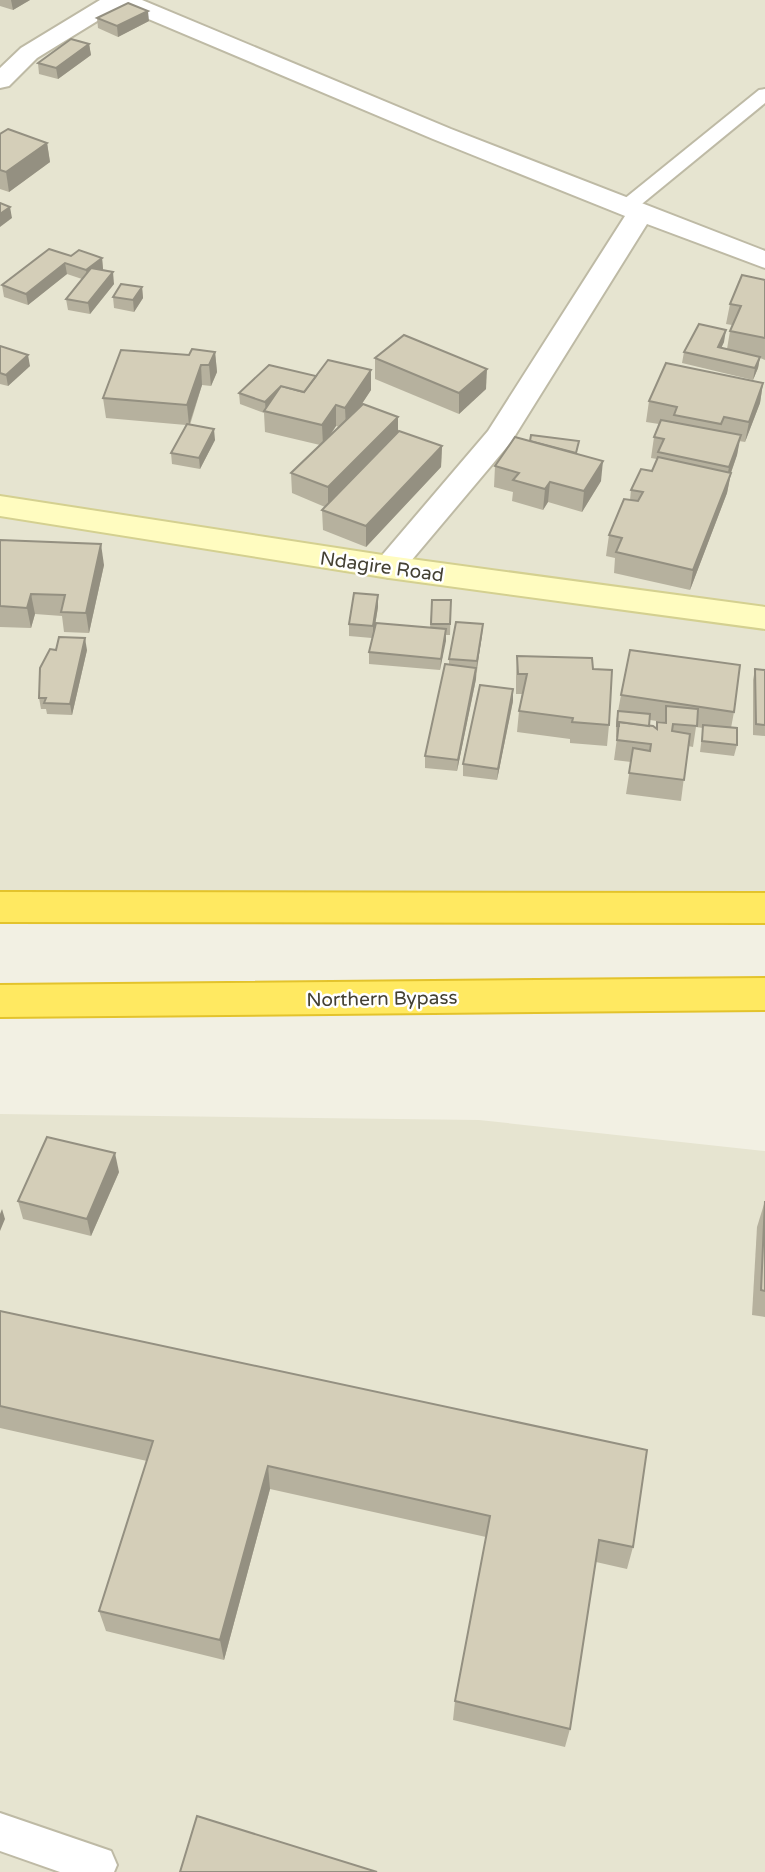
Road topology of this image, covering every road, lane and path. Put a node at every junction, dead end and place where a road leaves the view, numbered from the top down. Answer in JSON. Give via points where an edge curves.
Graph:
{"nodes":[{"id":1,"x":116,"y":0,"type":"edge"},
{"id":2,"x":122,"y":0,"type":"edge"},
{"id":3,"x":0,"y":81,"type":"edge"},
{"id":4,"x":765,"y":94,"type":"edge"},
{"id":5,"x":633,"y":211,"type":"junction"},
{"id":6,"x":765,"y":260,"type":"edge"},
{"id":7,"x":0,"y":506,"type":"edge"},
{"id":8,"x":389,"y":567,"type":"junction"},
{"id":9,"x":765,"y":618,"type":"edge"},
{"id":10,"x":0,"y":907,"type":"edge"},
{"id":11,"x":765,"y":908,"type":"edge"},
{"id":12,"x":765,"y":994,"type":"edge"},
{"id":13,"x":0,"y":1001,"type":"edge"},
{"id":14,"x":0,"y":1832,"type":"edge"},
{"id":15,"x":97,"y":1865,"type":"dead end"}],
"edges":[{"from":1,"to":3,"type":"street","via":[[29,53]]},
{"from":2,"to":5,"type":"street"},
{"from":4,"to":5,"type":"lane"},
{"from":5,"to":6,"type":"street"},
{"from":5,"to":8,"type":"street","via":[[500,436]]},
{"from":7,"to":8,"type":"street","name":"Ndagire Road"},
{"from":8,"to":9,"type":"street","name":"Ndagire Road"},
{"from":10,"to":11,"type":"highway"},
{"from":12,"to":13,"type":"highway","name":"Northern Bypass"},
{"from":14,"to":15,"type":"lane"}]}
